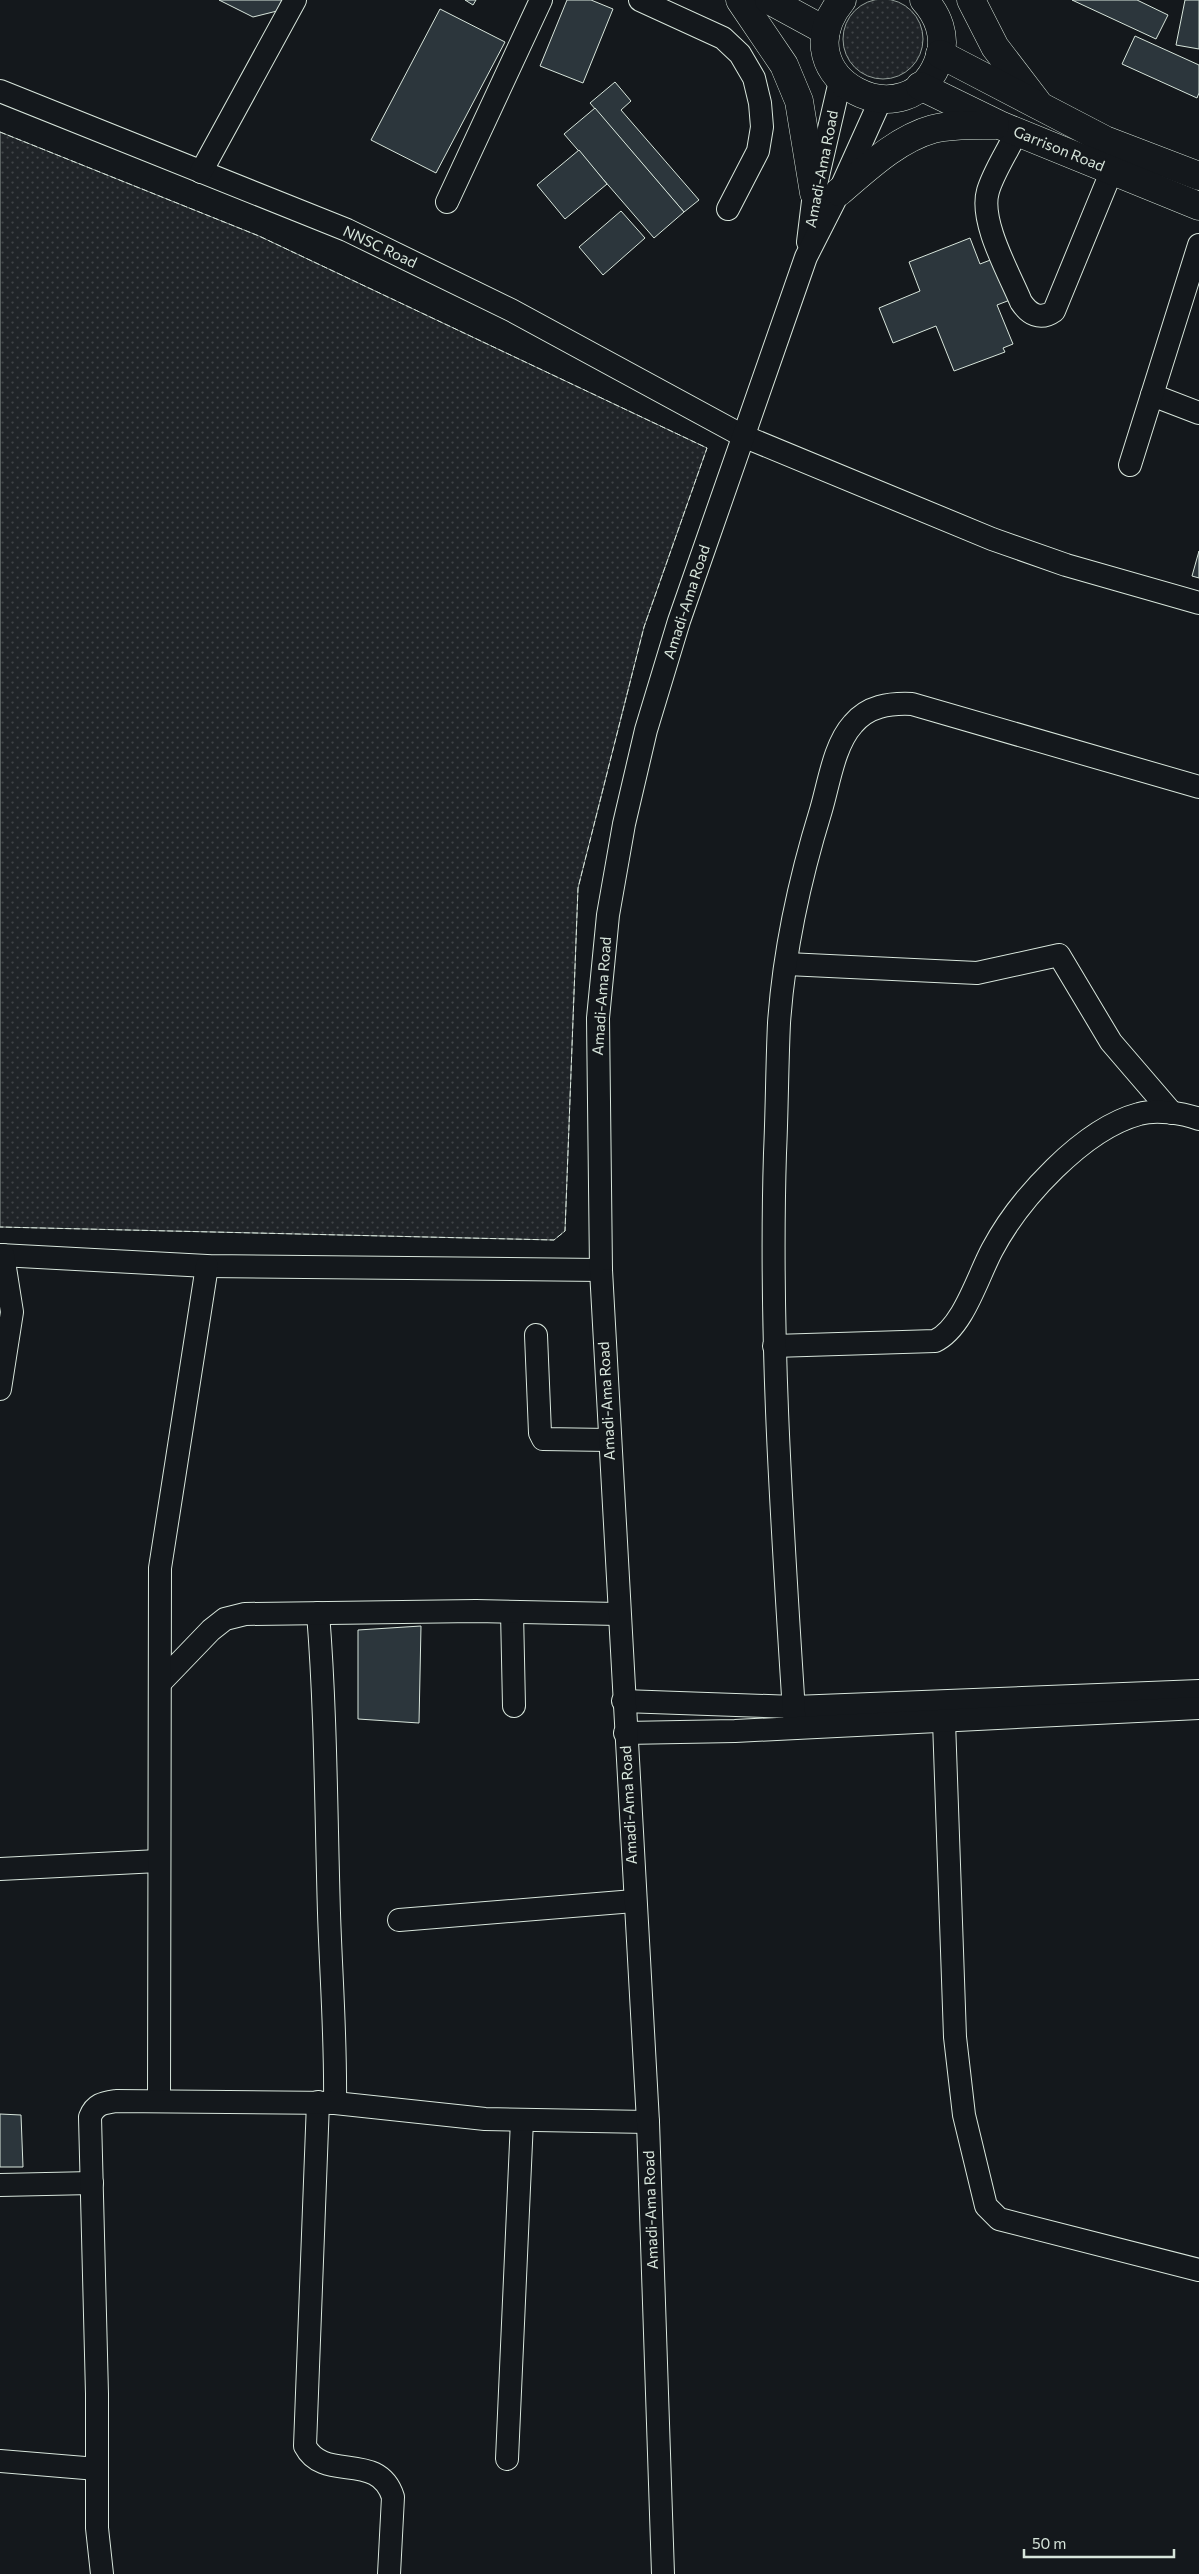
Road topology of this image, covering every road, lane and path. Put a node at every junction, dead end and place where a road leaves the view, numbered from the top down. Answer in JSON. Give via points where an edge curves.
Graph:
{"nodes":[{"id":1,"x":295,"y":0,"type":"edge"},
{"id":2,"x":540,"y":0,"type":"edge"},
{"id":3,"x":640,"y":0,"type":"edge"},
{"id":4,"x":740,"y":0,"type":"edge"},
{"id":5,"x":769,"y":0,"type":"edge"},
{"id":6,"x":842,"y":0,"type":"edge"},
{"id":7,"x":924,"y":0,"type":"edge"},
{"id":8,"x":971,"y":0,"type":"edge"},
{"id":9,"x":826,"y":31,"type":"junction"},
{"id":10,"x":940,"y":54,"type":"junction"},
{"id":11,"x":840,"y":81,"type":"junction"},
{"id":12,"x":920,"y":86,"type":"junction"},
{"id":13,"x":0,"y":91,"type":"edge"},
{"id":14,"x":881,"y":99,"type":"junction"},
{"id":15,"x":1042,"y":109,"type":"junction"},
{"id":16,"x":1009,"y":128,"type":"junction"},
{"id":17,"x":1112,"y":170,"type":"junction"},
{"id":18,"x":201,"y":172,"type":"junction"},
{"id":19,"x":1199,"y":176,"type":"edge"},
{"id":20,"x":827,"y":192,"type":"junction"},
{"id":21,"x":446,"y":202,"type":"dead end"},
{"id":22,"x":1199,"y":206,"type":"edge"},
{"id":23,"x":728,"y":209,"type":"dead end"},
{"id":24,"x":1199,"y":245,"type":"edge"},
{"id":25,"x":1195,"y":274,"type":"edge"},
{"id":26,"x":1152,"y":395,"type":"junction"},
{"id":27,"x":1199,"y":413,"type":"edge"},
{"id":28,"x":744,"y":436,"type":"junction"},
{"id":29,"x":1130,"y":465,"type":"dead end"},
{"id":30,"x":1199,"y":603,"type":"edge"},
{"id":31,"x":1199,"y":787,"type":"edge"},
{"id":32,"x":787,"y":964,"type":"junction"},
{"id":33,"x":1172,"y":1113,"type":"junction"},
{"id":34,"x":1199,"y":1119,"type":"edge"},
{"id":35,"x":2,"y":1255,"type":"edge"},
{"id":36,"x":207,"y":1266,"type":"junction"},
{"id":37,"x":600,"y":1270,"type":"junction"},
{"id":38,"x":536,"y":1335,"type":"dead end"},
{"id":39,"x":774,"y":1346,"type":"junction"},
{"id":40,"x":0,"y":1389,"type":"edge"},
{"id":41,"x":609,"y":1440,"type":"junction"},
{"id":42,"x":512,"y":1612,"type":"junction"},
{"id":43,"x":318,"y":1613,"type":"junction"},
{"id":44,"x":618,"y":1614,"type":"junction"},
{"id":45,"x":160,"y":1683,"type":"junction"},
{"id":46,"x":1199,"y":1691,"type":"edge"},
{"id":47,"x":623,"y":1701,"type":"junction"},
{"id":48,"x":514,"y":1706,"type":"dead end"},
{"id":49,"x":1199,"y":1708,"type":"edge"},
{"id":50,"x":794,"y":1718,"type":"junction"},
{"id":51,"x":944,"y":1721,"type":"junction"},
{"id":52,"x":625,"y":1733,"type":"junction"},
{"id":53,"x":158,"y":1861,"type":"junction"},
{"id":54,"x":0,"y":1869,"type":"edge"},
{"id":55,"x":634,"y":1901,"type":"junction"},
{"id":56,"x":399,"y":1920,"type":"dead end"},
{"id":57,"x":159,"y":2101,"type":"junction"},
{"id":58,"x":326,"y":2102,"type":"junction"},
{"id":59,"x":522,"y":2120,"type":"junction"},
{"id":60,"x":648,"y":2122,"type":"junction"},
{"id":61,"x":92,"y":2183,"type":"junction"},
{"id":62,"x":0,"y":2185,"type":"edge"},
{"id":63,"x":1199,"y":2270,"type":"edge"},
{"id":64,"x":507,"y":2459,"type":"dead end"},
{"id":65,"x":0,"y":2460,"type":"edge"},
{"id":66,"x":97,"y":2469,"type":"junction"},
{"id":67,"x":102,"y":2574,"type":"edge"},
{"id":68,"x":389,"y":2574,"type":"edge"},
{"id":69,"x":663,"y":2574,"type":"edge"}],
"edges":[{"from":1,"to":18,"type":"street"},
{"from":2,"to":21,"type":"street"},
{"from":3,"to":23,"type":"street","via":[[723,38],[740,54],[754,78],[762,126],[758,151]]},
{"from":4,"to":20,"type":"main road","via":[[784,65],[799,101]]},
{"from":5,"to":9,"type":"main road"},
{"from":6,"to":9,"type":"main road"},
{"from":7,"to":10,"type":"main road","via":[[940,25]]},
{"from":8,"to":15,"type":"main road","via":[[995,47]]},
{"from":9,"to":11,"type":"main road","via":[[829,63]]},
{"from":10,"to":12,"type":"main road","via":[[929,77]]},
{"from":10,"to":15,"type":"main road","name":"Garrison Road"},
{"from":11,"to":14,"type":"main road","via":[[859,94]]},
{"from":11,"to":20,"type":"street","name":"Amadi-Ama Road"},
{"from":12,"to":14,"type":"main road","via":[[908,94]]},
{"from":12,"to":16,"type":"main road","name":"Garrison Road"},
{"from":13,"to":18,"type":"street","name":"NNSC Road"},
{"from":14,"to":20,"type":"street","name":"Amadi-Ama Road"},
{"from":15,"to":19,"type":"main road","name":"Garrison Road","via":[[1105,140]]},
{"from":16,"to":17,"type":"main road","name":"Garrison Road"},
{"from":16,"to":17,"type":"street","via":[[988,191],[988,222],[1021,302],[1027,312],[1034,315],[1048,315],[1054,310]]},
{"from":16,"to":20,"type":"main road","via":[[968,125],[932,130],[898,146]]},
{"from":17,"to":22,"type":"main road","name":"Garrison Road"},
{"from":18,"to":28,"type":"street","name":"NNSC Road","via":[[347,230],[510,310]]},
{"from":20,"to":28,"type":"street","name":"Amadi-Ama Road"},
{"from":24,"to":25,"type":"street"},
{"from":25,"to":26,"type":"street"},
{"from":26,"to":27,"type":"street"},
{"from":26,"to":29,"type":"street"},
{"from":28,"to":30,"type":"street","name":"NNSC Road","via":[[992,539],[1066,565]]},
{"from":28,"to":37,"type":"street","name":"Amadi-Ama Road","via":[[646,730],[624,824],[608,915],[598,1018]]},
{"from":31,"to":32,"type":"street","via":[[912,704],[894,703],[877,707],[851,725],[840,747],[811,844],[794,915]]},
{"from":32,"to":33,"type":"street","via":[[977,972],[1059,955],[1111,1042]]},
{"from":32,"to":39,"type":"street","via":[[779,1030],[772,1242]]},
{"from":33,"to":34,"type":"street"},
{"from":33,"to":39,"type":"street","via":[[1141,1113],[1110,1125],[1061,1162],[1023,1202],[993,1248],[956,1324],[945,1336],[935,1341]]},
{"from":35,"to":36,"type":"street"},
{"from":35,"to":40,"type":"street","via":[[12,1312]]},
{"from":36,"to":37,"type":"street"},
{"from":36,"to":45,"type":"street","via":[[160,1568]]},
{"from":37,"to":41,"type":"street","name":"Amadi-Ama Road"},
{"from":38,"to":41,"type":"street","via":[[540,1433],[543,1439]]},
{"from":39,"to":50,"type":"street","via":[[776,1433]]},
{"from":41,"to":44,"type":"street","name":"Amadi-Ama Road"},
{"from":42,"to":43,"type":"street"},
{"from":42,"to":44,"type":"street"},
{"from":42,"to":48,"type":"street"},
{"from":43,"to":45,"type":"street","via":[[245,1614],[225,1619]]},
{"from":43,"to":58,"type":"street","via":[[324,1683],[336,2056]]},
{"from":44,"to":47,"type":"street","name":"Amadi-Ama Road"},
{"from":45,"to":53,"type":"street"},
{"from":46,"to":50,"type":"street"},
{"from":47,"to":50,"type":"street"},
{"from":47,"to":52,"type":"street","name":"Amadi-Ama Road"},
{"from":49,"to":51,"type":"street"},
{"from":50,"to":51,"type":"street"},
{"from":50,"to":52,"type":"street"},
{"from":51,"to":63,"type":"street","via":[[955,2038],[964,2115],[986,2206],[999,2219]]},
{"from":52,"to":55,"type":"street","name":"Amadi-Ama Road"},
{"from":53,"to":54,"type":"street"},
{"from":53,"to":57,"type":"street"},
{"from":55,"to":56,"type":"street"},
{"from":55,"to":60,"type":"street","name":"Amadi-Ama Road"},
{"from":57,"to":58,"type":"street"},
{"from":57,"to":61,"type":"street","via":[[116,2101],[94,2108],[90,2117]]},
{"from":58,"to":59,"type":"street"},
{"from":58,"to":68,"type":"street","via":[[305,2446],[310,2456],[322,2462],[375,2473],[390,2487],[393,2497]]},
{"from":59,"to":60,"type":"street"},
{"from":59,"to":64,"type":"street"},
{"from":60,"to":69,"type":"street","name":"Amadi-Ama Road"},
{"from":61,"to":62,"type":"street"},
{"from":61,"to":66,"type":"street"},
{"from":65,"to":66,"type":"street"},
{"from":66,"to":67,"type":"street","via":[[97,2528]]}]}
